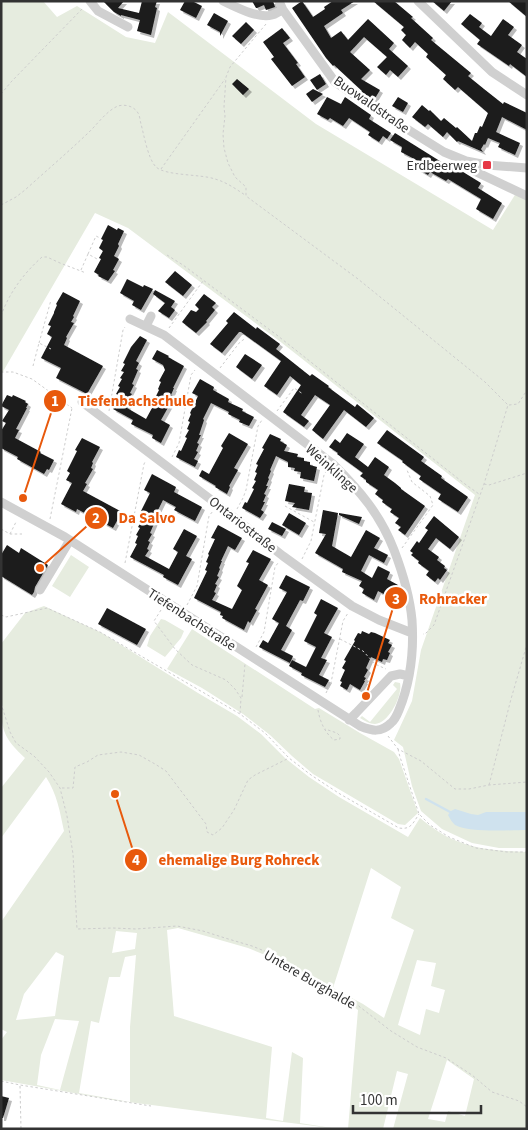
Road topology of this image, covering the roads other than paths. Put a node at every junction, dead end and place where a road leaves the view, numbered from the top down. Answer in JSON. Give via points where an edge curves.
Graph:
{"nodes":[{"id":1,"x":223,"y":1,"type":"edge"},
{"id":2,"x":418,"y":1,"type":"edge"},
{"id":3,"x":87,"y":3,"type":"edge"},
{"id":4,"x":281,"y":5,"type":"edge"},
{"id":5,"x":128,"y":27,"type":"dead end"},
{"id":6,"x":527,"y":94,"type":"edge"},
{"id":7,"x":466,"y":161,"type":"junction"},
{"id":8,"x":527,"y":168,"type":"edge"},
{"id":9,"x":527,"y":196,"type":"edge"},
{"id":10,"x":151,"y":316,"type":"dead end"},
{"id":11,"x":130,"y":319,"type":"road end"},
{"id":12,"x":146,"y":326,"type":"junction"},
{"id":13,"x":82,"y":402,"type":"dead end"},
{"id":14,"x":1,"y":502,"type":"edge"},
{"id":15,"x":70,"y":540,"type":"junction"},
{"id":16,"x":40,"y":590,"type":"dead end"},
{"id":17,"x":412,"y":633,"type":"junction"},
{"id":18,"x":409,"y":676,"type":"junction"},
{"id":19,"x":349,"y":720,"type":"junction"},
{"id":20,"x":383,"y":729,"type":"joint"}],
"edges":[{"from":1,"to":4,"type":"street","via":[[262,16],[272,15]]},
{"from":2,"to":6,"type":"street","via":[[492,72]]},
{"from":3,"to":5,"type":"street"},
{"from":4,"to":7,"type":"street","name":"Buowaldstraße","via":[[335,82],[444,152]]},
{"from":7,"to":8,"type":"street","name":"Buowaldstraße"},
{"from":7,"to":9,"type":"street","name":"Buowaldstraße","via":[[470,169]]},
{"from":10,"to":12,"type":"street"},
{"from":11,"to":12,"type":"street","name":"Weinklinge"},
{"from":12,"to":17,"type":"street","name":"Weinklinge","via":[[164,335],[333,464],[354,485],[385,528],[408,596]]},
{"from":13,"to":17,"type":"street","name":"Ontariostraße","via":[[352,606]]},
{"from":14,"to":15,"type":"street","name":"Tiefenbachstraße"},
{"from":15,"to":16,"type":"street"},
{"from":15,"to":19,"type":"street","name":"Tiefenbachstraße"},
{"from":17,"to":18,"type":"street","name":"Weinklinge"},
{"from":18,"to":19,"type":"street","via":[[391,676]]},
{"from":18,"to":20,"type":"street","name":"Weinklinge","via":[[395,720]]},
{"from":19,"to":20,"type":"street","name":"Tiefenbachstraße","via":[[370,730]]}]}
